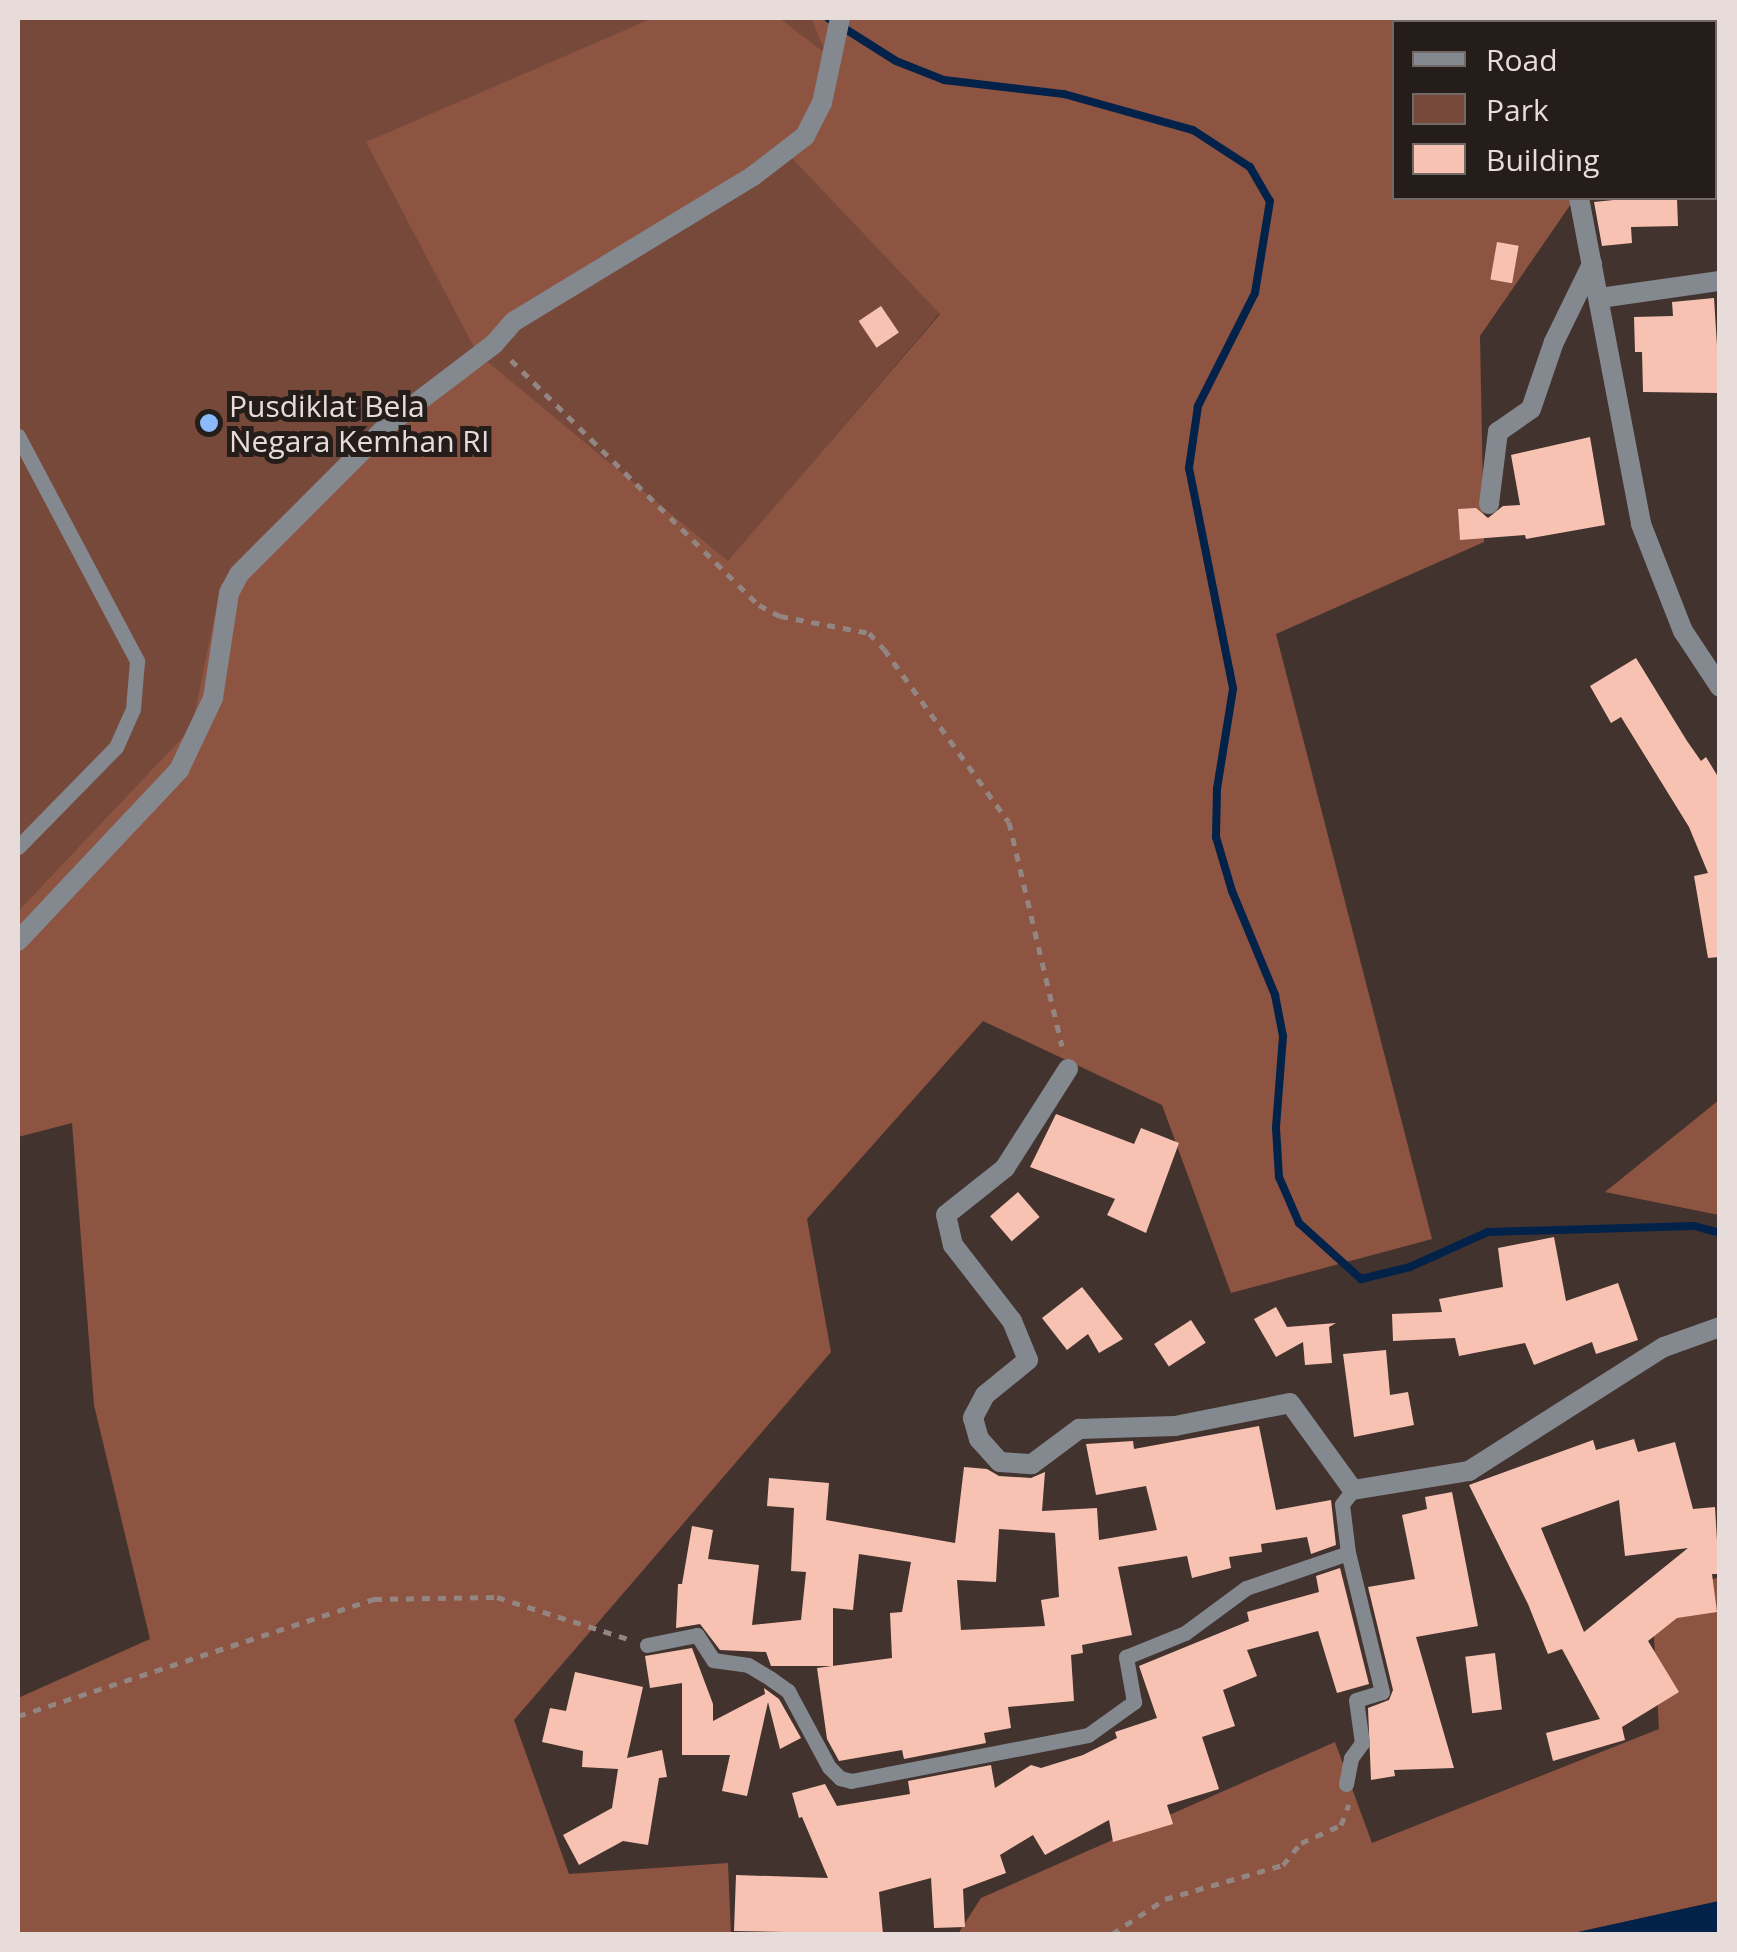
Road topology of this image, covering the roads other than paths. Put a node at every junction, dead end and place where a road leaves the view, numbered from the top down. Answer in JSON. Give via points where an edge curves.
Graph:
{"nodes":[{"id":1,"x":840,"y":18,"type":"edge"},
{"id":2,"x":1579,"y":200,"type":"edge"},
{"id":3,"x":1592,"y":264,"type":"junction"},
{"id":4,"x":1720,"y":282,"type":"edge"},
{"id":5,"x":1600,"y":298,"type":"junction"},
{"id":6,"x":18,"y":436,"type":"edge"},
{"id":7,"x":1489,"y":504,"type":"dead end"},
{"id":8,"x":1720,"y":687,"type":"edge"},
{"id":9,"x":18,"y":847,"type":"edge"},
{"id":10,"x":18,"y":941,"type":"edge"},
{"id":11,"x":1068,"y":1070,"type":"road end"},
{"id":12,"x":1720,"y":1327,"type":"edge"},
{"id":13,"x":1352,"y":1490,"type":"junction"},
{"id":14,"x":1348,"y":1553,"type":"junction"},
{"id":15,"x":647,"y":1645,"type":"road end"},
{"id":16,"x":1346,"y":1784,"type":"road end"}],
"edges":[{"from":1,"to":10,"type":"street","via":[[822,103],[805,136],[753,176],[513,322],[390,423],[239,574],[229,594],[213,698],[179,770]]},
{"from":2,"to":3,"type":"street"},
{"from":3,"to":5,"type":"street"},
{"from":3,"to":7,"type":"street","via":[[1531,409],[1498,432]]},
{"from":4,"to":5,"type":"street"},
{"from":5,"to":8,"type":"street","via":[[1606,358],[1642,524],[1682,631]]},
{"from":6,"to":9,"type":"lane","via":[[137,661],[133,709],[116,748]]},
{"from":11,"to":13,"type":"street","via":[[1005,1168],[946,1215],[953,1244],[1012,1321],[1028,1360],[985,1394],[973,1418],[980,1439],[1000,1462],[1032,1464],[1080,1429],[1174,1426],[1290,1403]]},
{"from":12,"to":13,"type":"street","via":[[1664,1346],[1469,1471]]},
{"from":13,"to":14,"type":"lane","via":[[1342,1504]]},
{"from":14,"to":15,"type":"lane","via":[[1246,1588],[1185,1633],[1126,1658],[1134,1702],[1088,1735],[852,1781],[829,1767],[788,1691],[771,1679],[748,1664],[713,1660],[697,1635]]},
{"from":14,"to":16,"type":"lane","via":[[1382,1692],[1356,1700],[1362,1743],[1350,1758]]}]}
